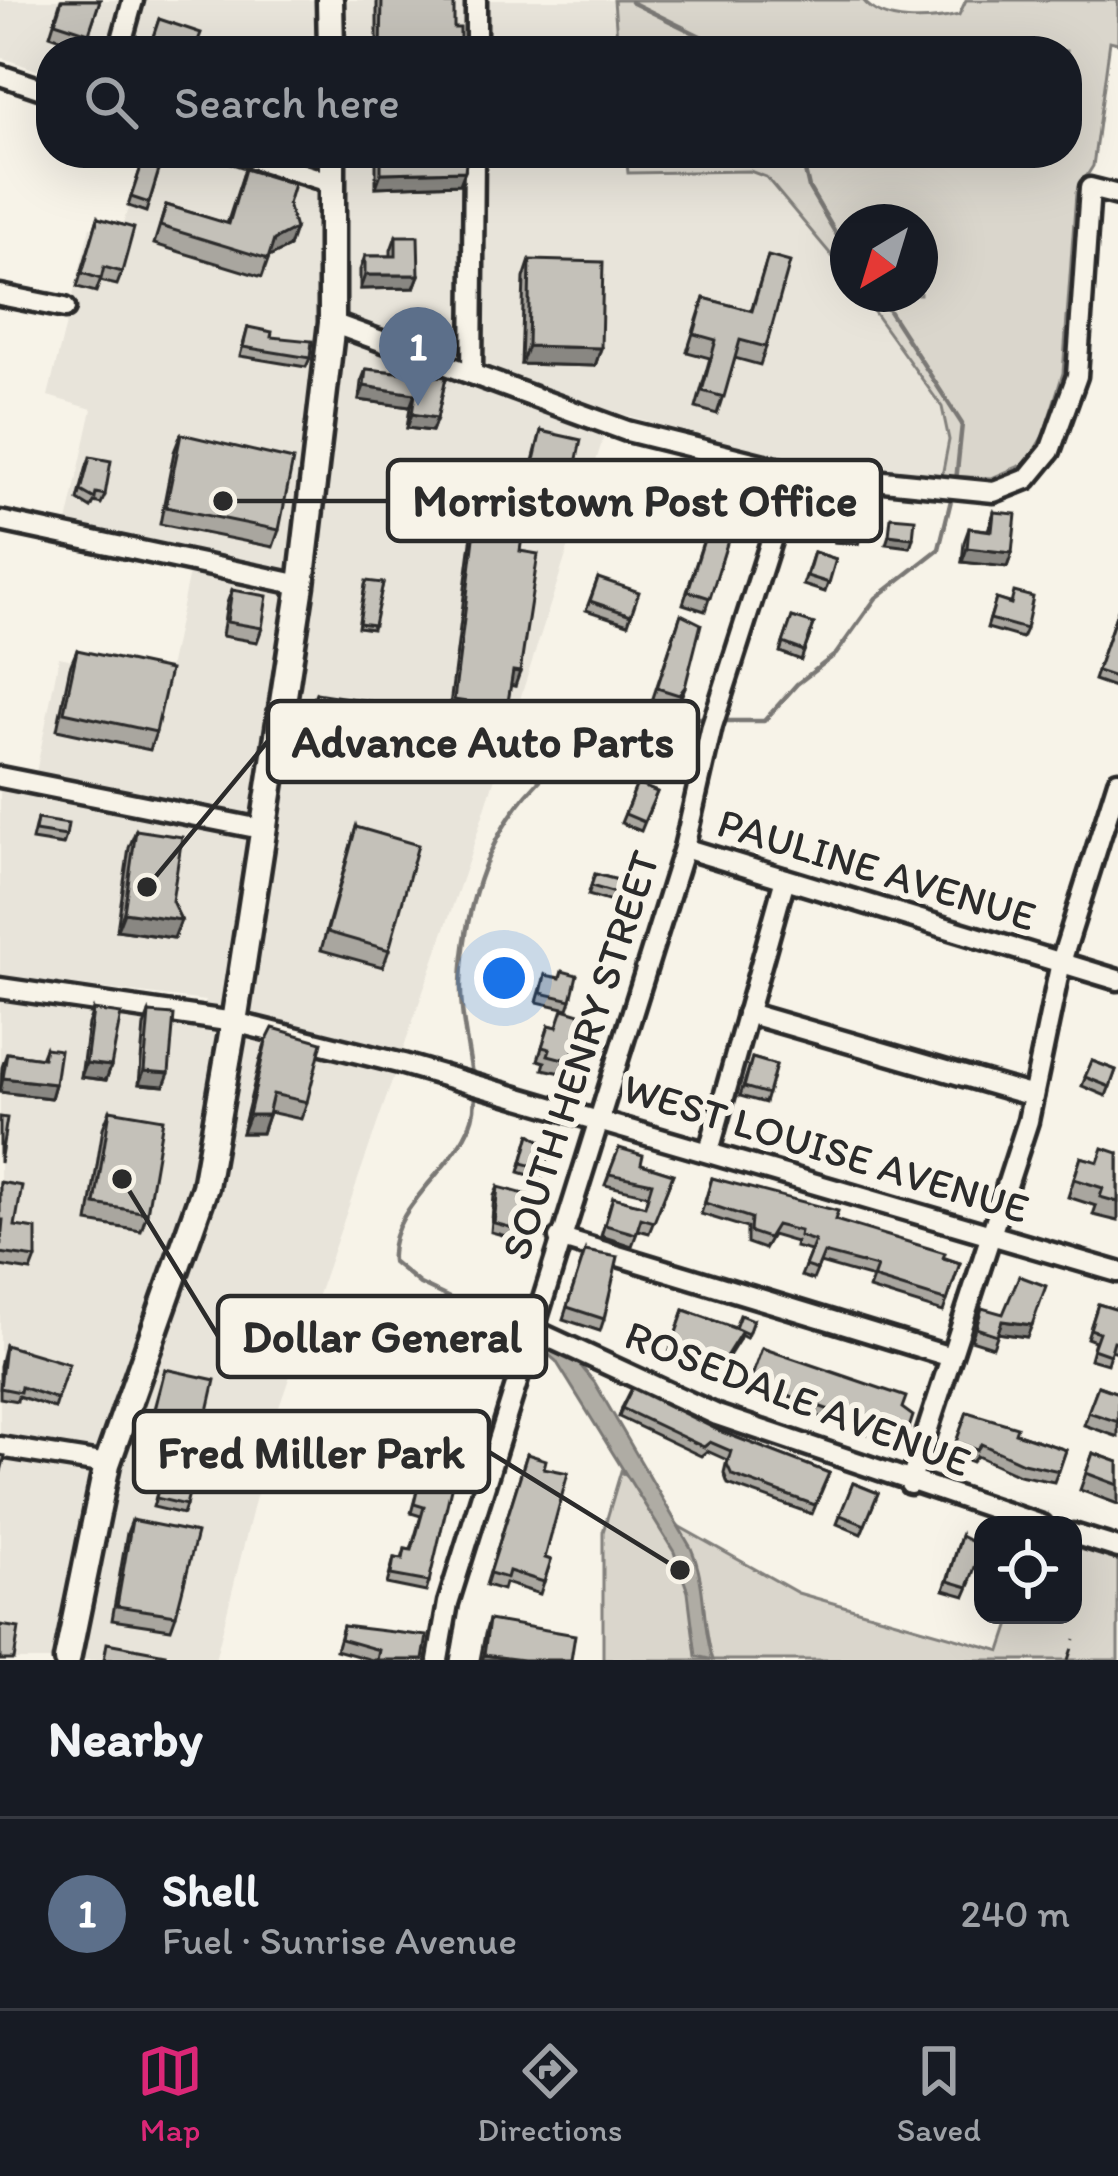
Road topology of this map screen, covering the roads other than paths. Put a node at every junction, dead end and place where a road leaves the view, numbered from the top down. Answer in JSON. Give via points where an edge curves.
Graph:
{"nodes":[{"id":1,"x":134,"y":0,"type":"edge"},
{"id":2,"x":330,"y":0,"type":"edge"},
{"id":3,"x":476,"y":0,"type":"edge"},
{"id":4,"x":123,"y":36,"type":"edge"},
{"id":5,"x":331,"y":36,"type":"edge"},
{"id":6,"x":476,"y":36,"type":"edge"},
{"id":7,"x":0,"y":75,"type":"edge"},
{"id":8,"x":36,"y":87,"type":"edge"},
{"id":9,"x":284,"y":168,"type":"edge"},
{"id":10,"x":332,"y":168,"type":"edge"},
{"id":11,"x":474,"y":168,"type":"edge"},
{"id":12,"x":332,"y":183,"type":"junction"},
{"id":13,"x":1118,"y":195,"type":"edge"},
{"id":14,"x":0,"y":295,"type":"edge"},
{"id":15,"x":65,"y":308,"type":"dead end"},
{"id":16,"x":332,"y":323,"type":"junction"},
{"id":17,"x":472,"y":374,"type":"junction"},
{"id":18,"x":793,"y":472,"type":"junction"},
{"id":19,"x":0,"y":521,"type":"edge"},
{"id":20,"x":301,"y":585,"type":"junction"},
{"id":21,"x":0,"y":778,"type":"edge"},
{"id":22,"x":1118,"y":781,"type":"edge"},
{"id":23,"x":261,"y":829,"type":"junction"},
{"id":24,"x":683,"y":848,"type":"junction"},
{"id":25,"x":785,"y":879,"type":"junction"},
{"id":26,"x":1060,"y":962,"type":"junction"},
{"id":27,"x":1118,"y":980,"type":"edge"},
{"id":28,"x":0,"y":988,"type":"edge"},
{"id":29,"x":747,"y":1013,"type":"junction"},
{"id":30,"x":234,"y":1022,"type":"junction"},
{"id":31,"x":1033,"y":1096,"type":"junction"},
{"id":32,"x":596,"y":1118,"type":"junction"},
{"id":33,"x":709,"y":1151,"type":"junction"},
{"id":34,"x":990,"y":1235,"type":"junction"},
{"id":35,"x":559,"y":1238,"type":"junction"},
{"id":36,"x":1118,"y":1272,"type":"edge"},
{"id":37,"x":531,"y":1329,"type":"junction"},
{"id":38,"x":950,"y":1358,"type":"junction"},
{"id":39,"x":0,"y":1447,"type":"edge"},
{"id":40,"x":107,"y":1464,"type":"junction"},
{"id":41,"x":910,"y":1484,"type":"junction"},
{"id":42,"x":1013,"y":1516,"type":"edge"},
{"id":43,"x":1082,"y":1537,"type":"edge"},
{"id":44,"x":1118,"y":1548,"type":"edge"},
{"id":45,"x":67,"y":1660,"type":"edge"},
{"id":46,"x":438,"y":1660,"type":"edge"}],
"edges":[{"from":1,"to":4,"type":"street"},
{"from":2,"to":5,"type":"main road"},
{"from":3,"to":6,"type":"street"},
{"from":7,"to":8,"type":"street"},
{"from":9,"to":12,"type":"street"},
{"from":10,"to":12,"type":"main road"},
{"from":11,"to":17,"type":"street"},
{"from":12,"to":16,"type":"main road"},
{"from":13,"to":18,"type":"street","via":[[1090,188],[1077,376],[1050,451],[1027,479],[994,492]]},
{"from":14,"to":15,"type":"street"},
{"from":16,"to":17,"type":"street"},
{"from":16,"to":20,"type":"main road"},
{"from":17,"to":18,"type":"street","via":[[627,431]]},
{"from":18,"to":24,"type":"street","name":"SOUTH HENRY STREET","via":[[712,726]]},
{"from":19,"to":20,"type":"street"},
{"from":20,"to":23,"type":"main road"},
{"from":21,"to":23,"type":"street"},
{"from":22,"to":26,"type":"street"},
{"from":23,"to":30,"type":"main road"},
{"from":24,"to":25,"type":"street","name":"PAULINE AVENUE"},
{"from":24,"to":32,"type":"street","name":"SOUTH HENRY STREET"},
{"from":25,"to":26,"type":"street","name":"PAULINE AVENUE"},
{"from":25,"to":29,"type":"street"},
{"from":26,"to":27,"type":"street","name":"PAULINE AVENUE"},
{"from":26,"to":31,"type":"street"},
{"from":28,"to":30,"type":"street","name":"WEST LOUISE AVENUE"},
{"from":29,"to":31,"type":"street"},
{"from":29,"to":33,"type":"street"},
{"from":30,"to":32,"type":"street","name":"WEST LOUISE AVENUE"},
{"from":30,"to":40,"type":"main road","via":[[205,1187]]},
{"from":31,"to":34,"type":"street"},
{"from":32,"to":33,"type":"street","name":"WEST LOUISE AVENUE"},
{"from":32,"to":35,"type":"street","name":"SOUTH HENRY STREET"},
{"from":33,"to":34,"type":"street","name":"WEST LOUISE AVENUE"},
{"from":34,"to":36,"type":"street","name":"WEST LOUISE AVENUE"},
{"from":34,"to":38,"type":"street"},
{"from":35,"to":37,"type":"street","name":"SOUTH HENRY STREET"},
{"from":35,"to":38,"type":"street"},
{"from":37,"to":41,"type":"street","name":"ROSEDALE AVENUE","via":[[717,1415]]},
{"from":37,"to":46,"type":"street","name":"SOUTH HENRY STREET"},
{"from":38,"to":41,"type":"street"},
{"from":39,"to":40,"type":"street"},
{"from":40,"to":45,"type":"main road"},
{"from":41,"to":42,"type":"street","name":"ROSEDALE AVENUE"},
{"from":43,"to":44,"type":"street"}]}
